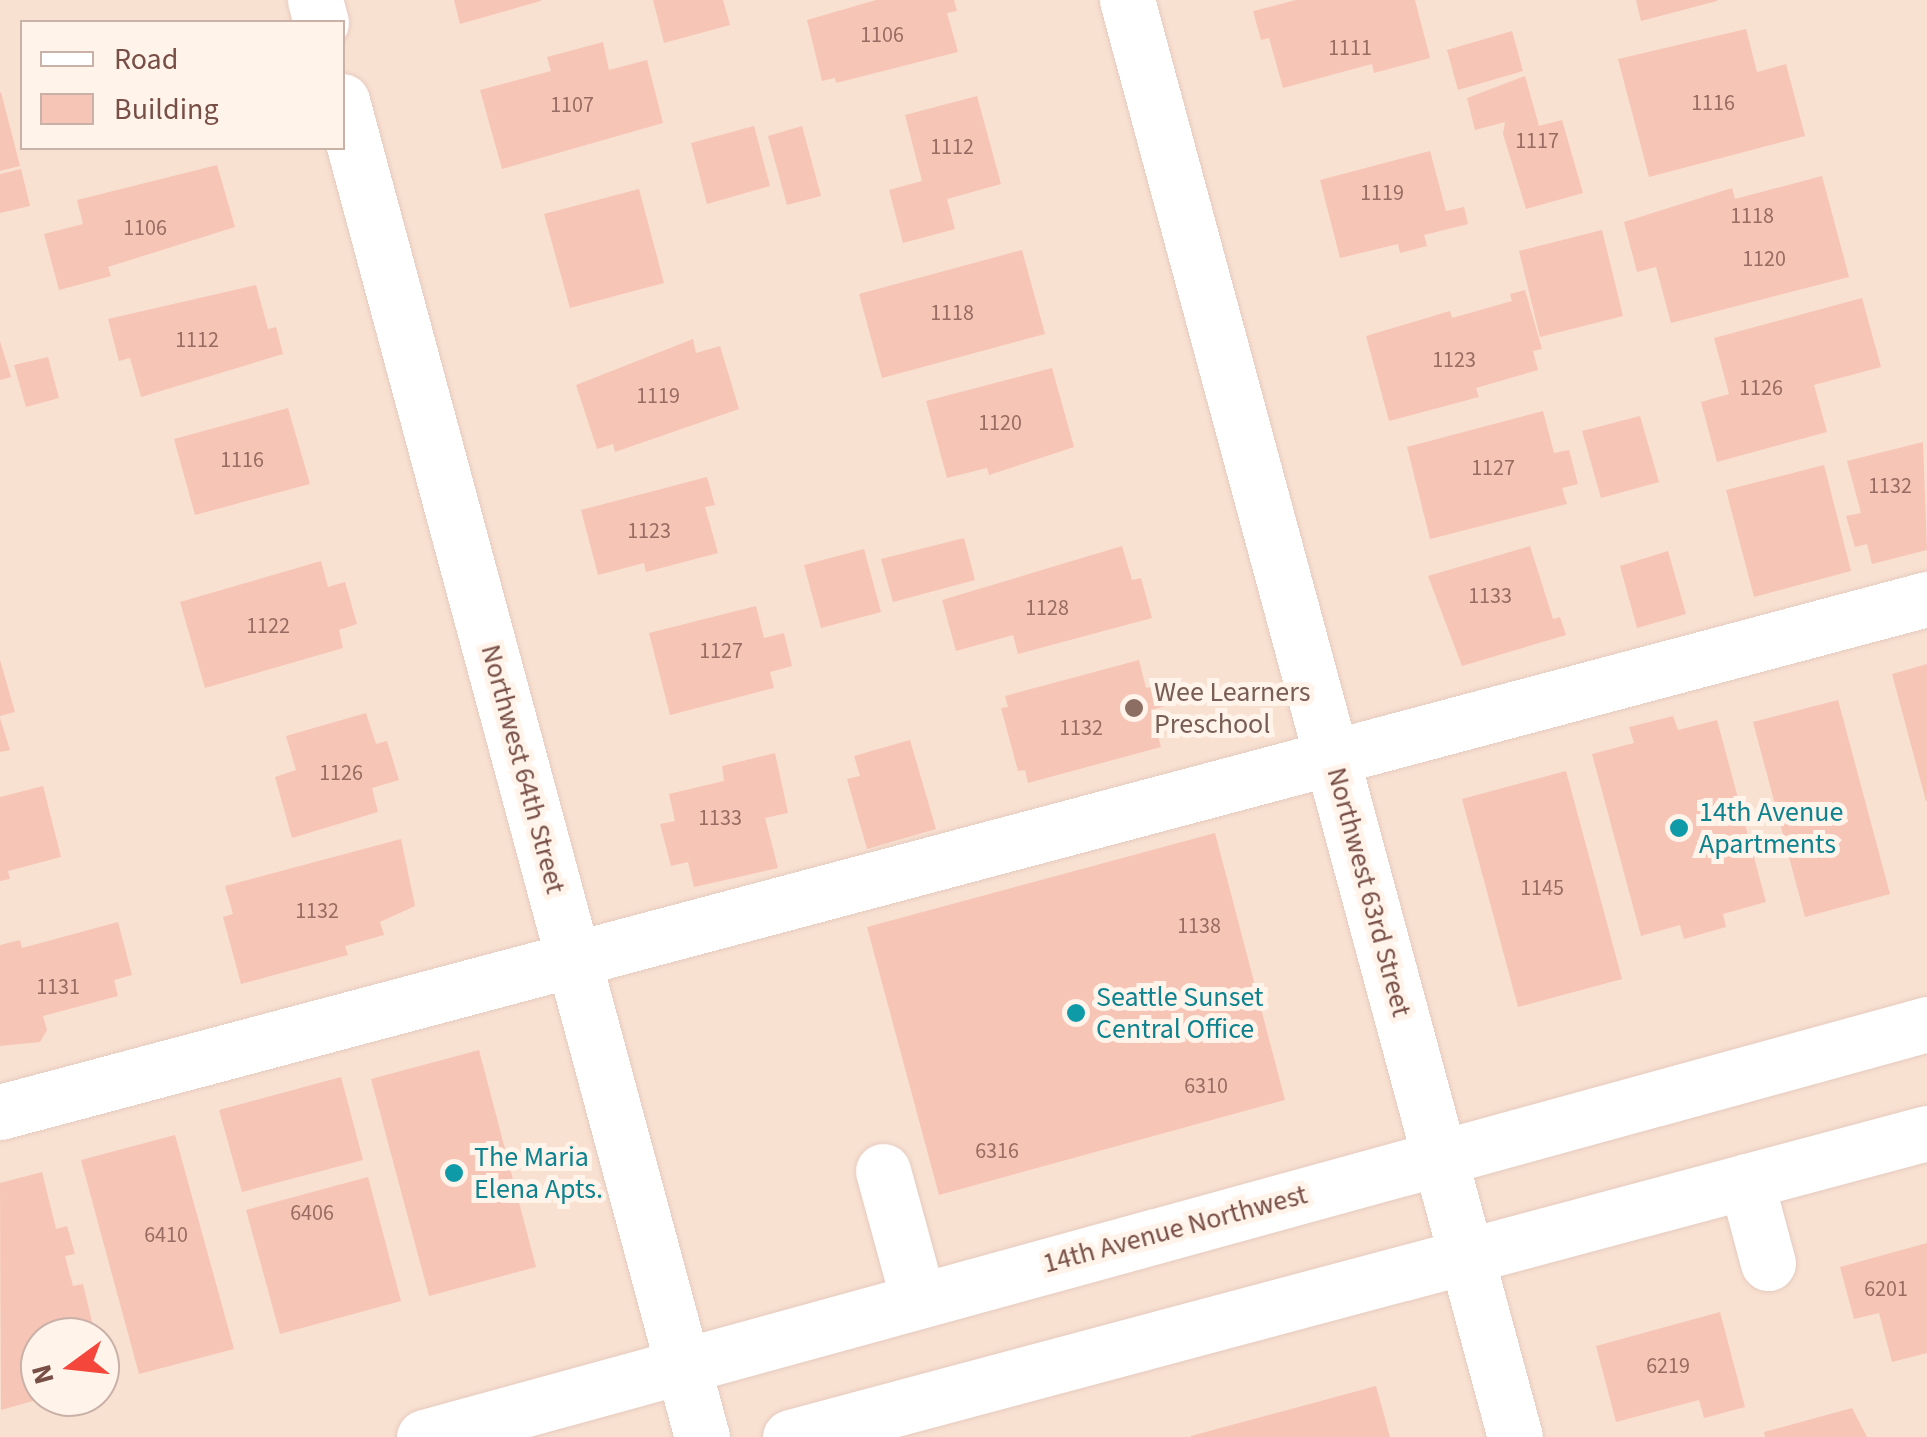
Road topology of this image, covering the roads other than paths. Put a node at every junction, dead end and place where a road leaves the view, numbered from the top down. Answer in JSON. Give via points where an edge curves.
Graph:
{"nodes":[{"id":1,"x":1127,"y":0,"type":"edge"},
{"id":2,"x":345,"y":111,"type":"edge"},
{"id":3,"x":1927,"y":598,"type":"edge"},
{"id":4,"x":1332,"y":755,"type":"junction"},
{"id":5,"x":575,"y":960,"type":"junction"},
{"id":6,"x":1927,"y":1024,"type":"edge"},
{"id":7,"x":0,"y":1112,"type":"edge"},
{"id":8,"x":1927,"y":1133,"type":"edge"},
{"id":9,"x":1442,"y":1157,"type":"junction"},
{"id":10,"x":883,"y":1170,"type":"dead end"},
{"id":11,"x":1746,"y":1181,"type":"junction"},
{"id":12,"x":1467,"y":1252,"type":"junction"},
{"id":13,"x":1768,"y":1263,"type":"dead end"},
{"id":14,"x":918,"y":1299,"type":"junction"},
{"id":15,"x":682,"y":1364,"type":"junction"},
{"id":16,"x":424,"y":1437,"type":"edge"},
{"id":17,"x":702,"y":1437,"type":"edge"},
{"id":18,"x":790,"y":1437,"type":"edge"},
{"id":19,"x":1514,"y":1437,"type":"edge"}],
"edges":[{"from":1,"to":4,"type":"street","name":"Northwest 63rd Street"},
{"from":2,"to":5,"type":"street","name":"Northwest 64th Street"},
{"from":3,"to":4,"type":"street"},
{"from":4,"to":5,"type":"street","via":[[815,918]]},
{"from":4,"to":9,"type":"street","name":"Northwest 63rd Street"},
{"from":5,"to":7,"type":"street"},
{"from":5,"to":15,"type":"street","name":"Northwest 64th Street"},
{"from":6,"to":9,"type":"street","name":"14th Avenue Northwest"},
{"from":8,"to":11,"type":"street"},
{"from":9,"to":12,"type":"street","name":"Northwest 63rd Street"},
{"from":9,"to":14,"type":"street","name":"14th Avenue Northwest"},
{"from":10,"to":14,"type":"street"},
{"from":11,"to":12,"type":"street"},
{"from":11,"to":13,"type":"street"},
{"from":12,"to":18,"type":"street"},
{"from":12,"to":19,"type":"street","name":"Northwest 63rd Street"},
{"from":14,"to":15,"type":"street","name":"14th Avenue Northwest"},
{"from":15,"to":16,"type":"street","name":"14th Avenue Northwest"},
{"from":15,"to":17,"type":"street","name":"Northwest 64th Street"}]}
